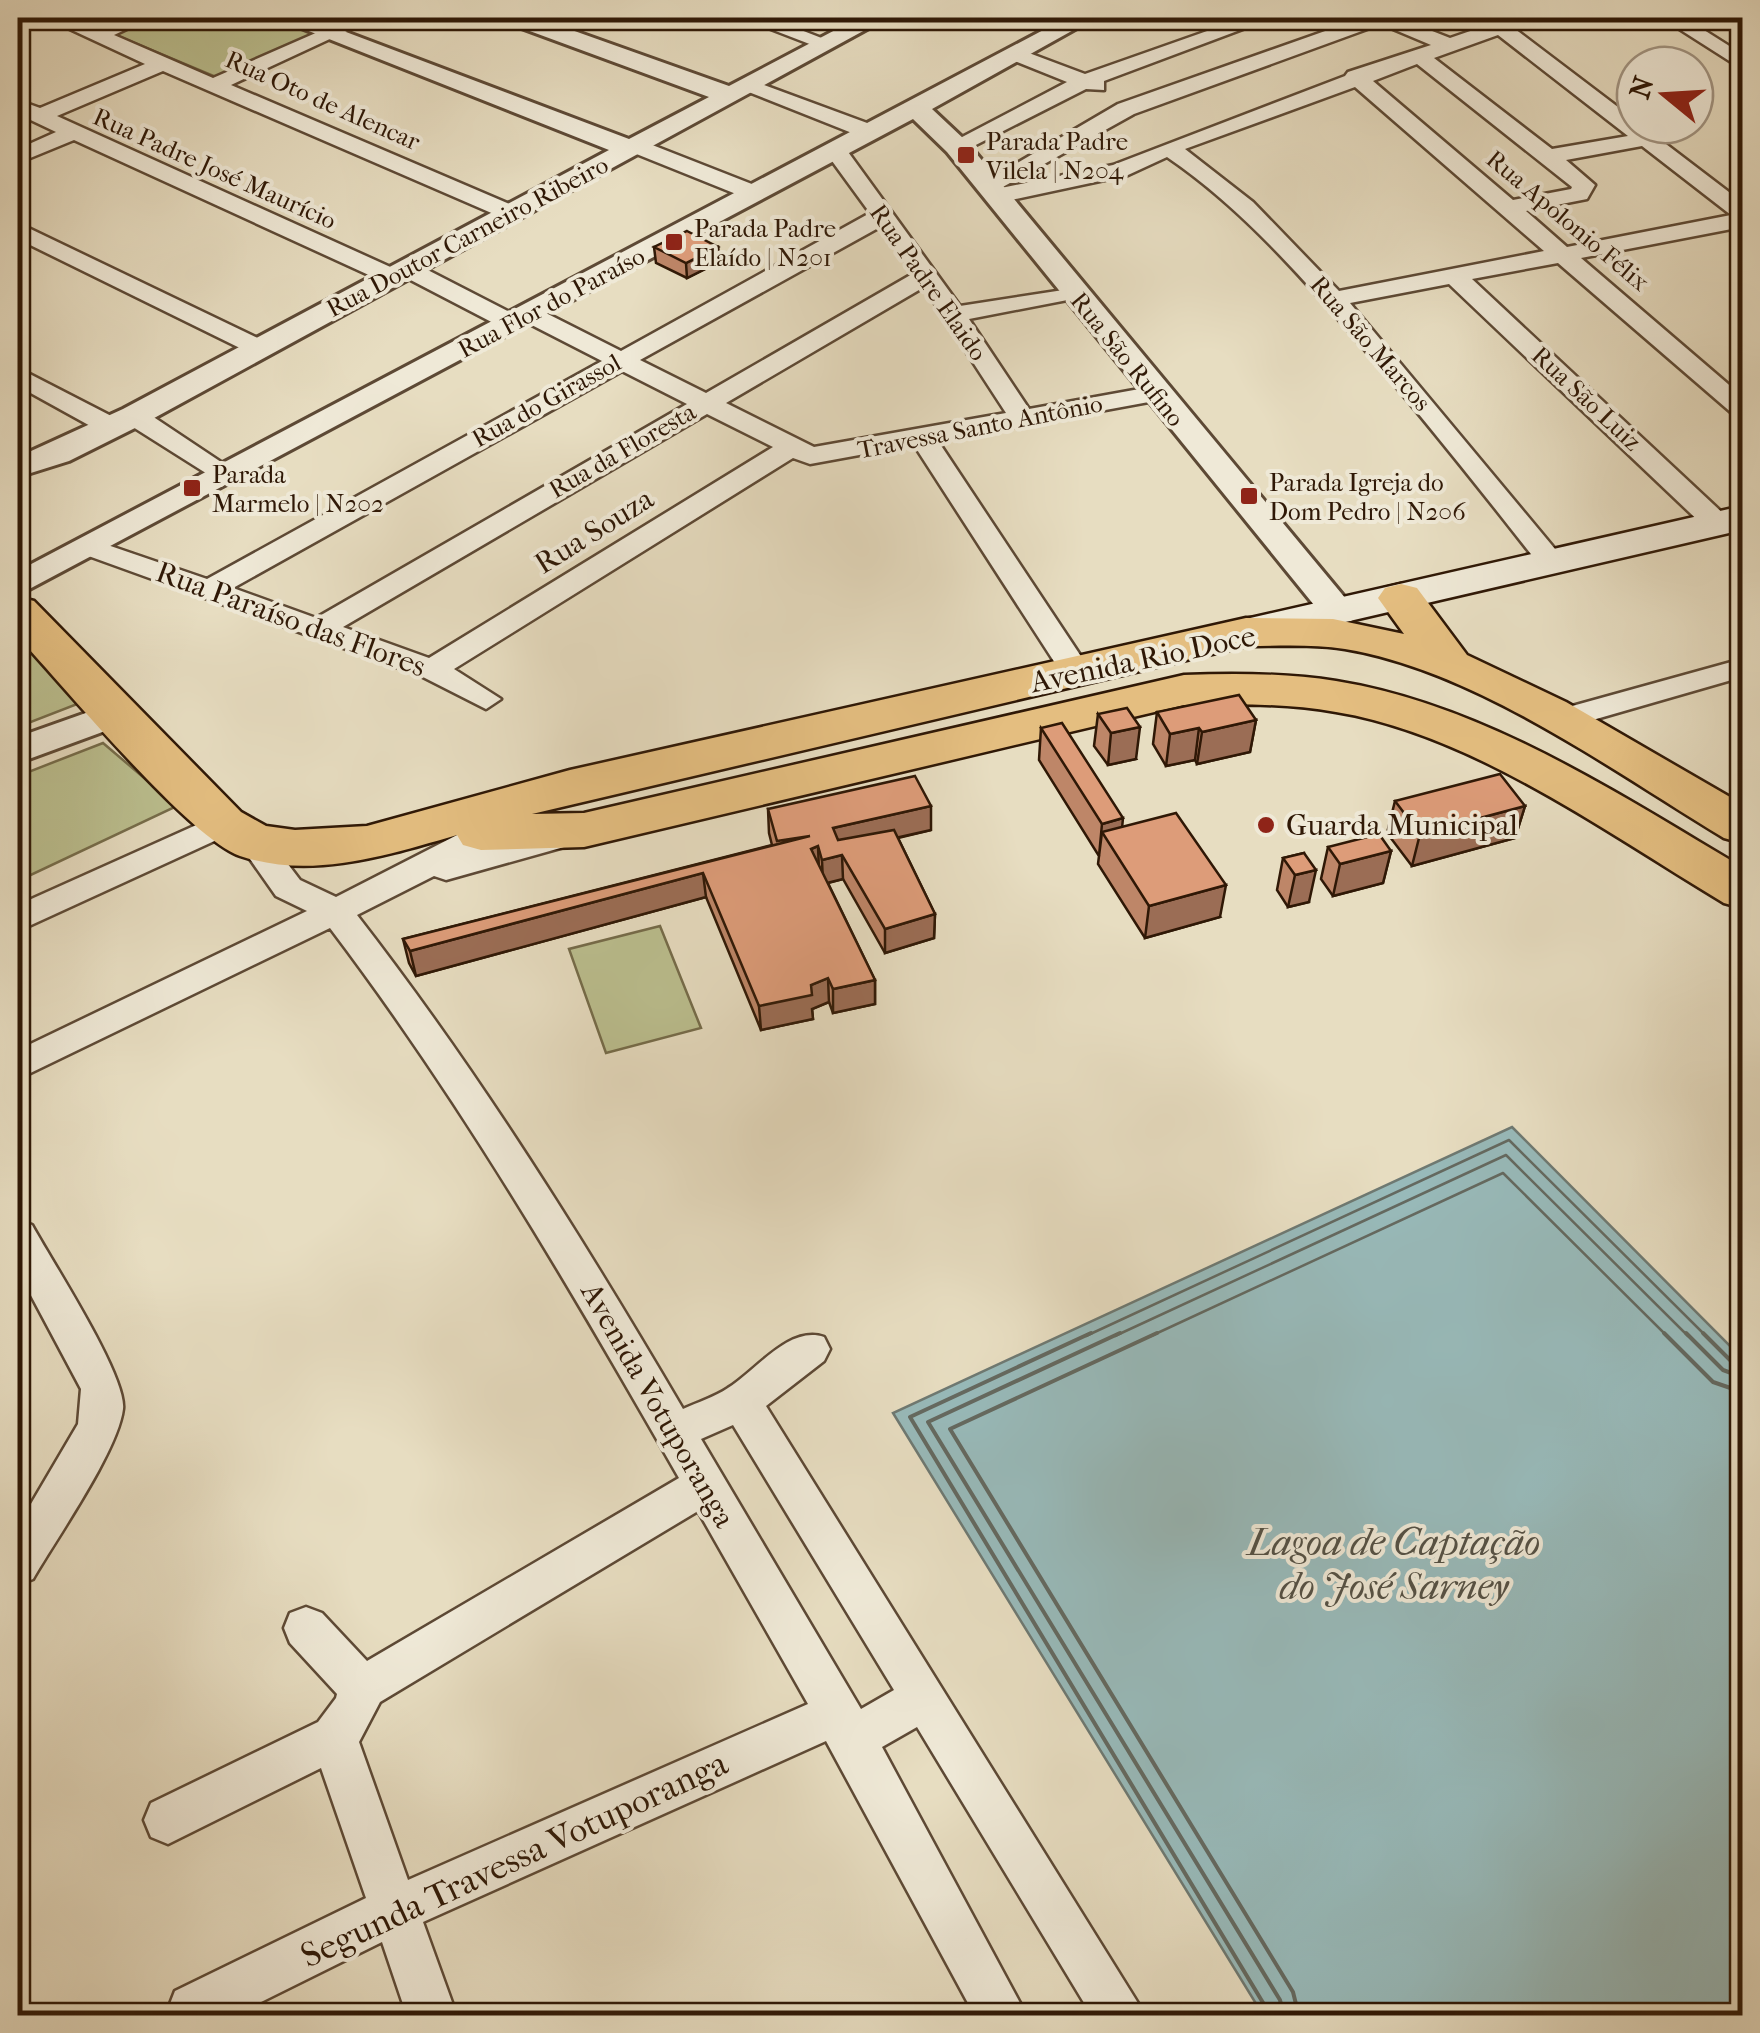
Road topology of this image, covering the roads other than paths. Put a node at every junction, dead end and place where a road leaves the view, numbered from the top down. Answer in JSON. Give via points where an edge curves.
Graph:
{"nodes":[{"id":1,"x":56,"y":18,"type":"edge"},
{"id":2,"x":140,"y":18,"type":"edge"},
{"id":3,"x":288,"y":18,"type":"edge"},
{"id":4,"x":366,"y":18,"type":"edge"},
{"id":5,"x":517,"y":18,"type":"edge"},
{"id":6,"x":752,"y":18,"type":"edge"},
{"id":7,"x":875,"y":18,"type":"edge"},
{"id":8,"x":1083,"y":18,"type":"edge"},
{"id":9,"x":1262,"y":18,"type":"edge"},
{"id":10,"x":1382,"y":18,"type":"edge"},
{"id":11,"x":1525,"y":18,"type":"edge"},
{"id":12,"x":1672,"y":18,"type":"edge"},
{"id":13,"x":1500,"y":27,"type":"junction"},
{"id":14,"x":328,"y":33,"type":"junction"},
{"id":15,"x":97,"y":35,"type":"junction"},
{"id":16,"x":827,"y":44,"type":"junction"},
{"id":17,"x":1451,"y":46,"type":"junction"},
{"id":18,"x":1732,"y":47,"type":"edge"},
{"id":19,"x":1014,"y":54,"type":"junction"},
{"id":20,"x":1419,"y":56,"type":"junction"},
{"id":21,"x":167,"y":62,"type":"junction"},
{"id":22,"x":1742,"y":63,"type":"edge"},
{"id":23,"x":1355,"y":76,"type":"junction"},
{"id":24,"x":1085,"y":81,"type":"junction"},
{"id":25,"x":217,"y":84,"type":"junction"},
{"id":26,"x":738,"y":90,"type":"junction"},
{"id":27,"x":1140,"y":102,"type":"junction"},
{"id":28,"x":18,"y":106,"type":"edge"},
{"id":29,"x":915,"y":107,"type":"junction"},
{"id":30,"x":1615,"y":115,"type":"edge"},
{"id":31,"x":40,"y":116,"type":"junction"},
{"id":32,"x":870,"y":132,"type":"junction"},
{"id":33,"x":71,"y":133,"type":"junction"},
{"id":34,"x":1615,"y":145,"type":"edge"},
{"id":35,"x":1653,"y":145,"type":"edge"},
{"id":36,"x":956,"y":146,"type":"junction"},
{"id":37,"x":633,"y":147,"type":"junction"},
{"id":38,"x":1168,"y":148,"type":"junction"},
{"id":39,"x":835,"y":150,"type":"junction"},
{"id":40,"x":1551,"y":156,"type":"junction"},
{"id":41,"x":18,"y":157,"type":"edge"},
{"id":42,"x":993,"y":191,"type":"junction"},
{"id":43,"x":754,"y":193,"type":"junction"},
{"id":44,"x":1512,"y":207,"type":"junction"},
{"id":45,"x":512,"y":213,"type":"junction"},
{"id":46,"x":884,"y":216,"type":"junction"},
{"id":47,"x":1742,"y":217,"type":"edge"},
{"id":48,"x":18,"y":230,"type":"edge"},
{"id":49,"x":1564,"y":256,"type":"junction"},
{"id":50,"x":400,"y":273,"type":"junction"},
{"id":51,"x":928,"y":274,"type":"junction"},
{"id":52,"x":1453,"y":276,"type":"junction"},
{"id":53,"x":1074,"y":292,"type":"junction"},
{"id":54,"x":1333,"y":299,"type":"junction"},
{"id":55,"x":954,"y":314,"type":"junction"},
{"id":56,"x":520,"y":319,"type":"junction"},
{"id":57,"x":260,"y":348,"type":"junction"},
{"id":58,"x":618,"y":359,"type":"junction"},
{"id":59,"x":18,"y":376,"type":"edge"},
{"id":60,"x":1156,"y":394,"type":"junction"},
{"id":61,"x":705,"y":402,"type":"junction"},
{"id":62,"x":1742,"y":409,"type":"edge"},
{"id":63,"x":1021,"y":417,"type":"junction"},
{"id":64,"x":123,"y":421,"type":"junction"},
{"id":65,"x":922,"y":437,"type":"junction"},
{"id":66,"x":797,"y":451,"type":"junction"},
{"id":67,"x":58,"y":454,"type":"junction"},
{"id":68,"x":18,"y":466,"type":"edge"},
{"id":69,"x":229,"y":476,"type":"junction"},
{"id":70,"x":18,"y":484,"type":"edge"},
{"id":71,"x":1730,"y":521,"type":"edge"},
{"id":72,"x":93,"y":548,"type":"junction"},
{"id":73,"x":1552,"y":561,"type":"junction"},
{"id":74,"x":18,"y":585,"type":"edge"},
{"id":75,"x":210,"y":589,"type":"junction"},
{"id":76,"x":1401,"y":598,"type":"junction"},
{"id":77,"x":18,"y":611,"type":"edge"},
{"id":78,"x":1338,"y":613,"type":"junction"},
{"id":79,"x":318,"y":629,"type":"junction"},
{"id":80,"x":1246,"y":632,"type":"junction"},
{"id":81,"x":1451,"y":667,"type":"junction"},
{"id":82,"x":1742,"y":668,"type":"edge"},
{"id":83,"x":432,"y":669,"type":"junction"},
{"id":84,"x":1077,"y":672,"type":"junction"},
{"id":85,"x":1742,"y":687,"type":"edge"},
{"id":86,"x":1665,"y":688,"type":"junction"},
{"id":87,"x":486,"y":699,"type":"dead end"},
{"id":88,"x":114,"y":715,"type":"junction"},
{"id":89,"x":1558,"y":720,"type":"junction"},
{"id":90,"x":18,"y":751,"type":"edge"},
{"id":91,"x":577,"y":808,"type":"junction"},
{"id":92,"x":1742,"y":826,"type":"edge"},
{"id":93,"x":239,"y":833,"type":"junction"},
{"id":94,"x":395,"y":859,"type":"junction"},
{"id":95,"x":1742,"y":890,"type":"edge"},
{"id":96,"x":335,"y":911,"type":"junction"},
{"id":97,"x":18,"y":920,"type":"edge"},
{"id":98,"x":18,"y":1065,"type":"edge"},
{"id":99,"x":18,"y":1236,"type":"edge"},
{"id":100,"x":810,"y":1349,"type":"dead end"},
{"id":101,"x":741,"y":1402,"type":"junction"},
{"id":102,"x":674,"y":1433,"type":"junction"},
{"id":103,"x":703,"y":1486,"type":"junction"},
{"id":104,"x":18,"y":1565,"type":"edge"},
{"id":105,"x":306,"y":1628,"type":"dead end"},
{"id":106,"x":362,"y":1688,"type":"junction"},
{"id":107,"x":922,"y":1699,"type":"junction"},
{"id":108,"x":844,"y":1727,"type":"junction"},
{"id":109,"x":334,"y":1738,"type":"junction"},
{"id":110,"x":168,"y":1820,"type":"dead end"},
{"id":111,"x":393,"y":1911,"type":"junction"},
{"id":112,"x":193,"y":2009,"type":"dead end"},
{"id":113,"x":1107,"y":2010,"type":"edge"},
{"id":114,"x":432,"y":2016,"type":"edge"},
{"id":115,"x":1002,"y":2016,"type":"edge"}],
"edges":[{"from":1,"to":15,"type":"street","name":"Rua Oto de Alencar"},
{"from":2,"to":15,"type":"street"},
{"from":3,"to":14,"type":"street"},
{"from":4,"to":14,"type":"street"},
{"from":5,"to":26,"type":"street"},
{"from":6,"to":16,"type":"street"},
{"from":7,"to":16,"type":"street","name":"Rua Doutor Carneiro Ribeiro"},
{"from":8,"to":19,"type":"street","name":"Rua Flor do Paraíso"},
{"from":9,"to":24,"type":"street"},
{"from":10,"to":17,"type":"street"},
{"from":10,"to":27,"type":"street"},
{"from":11,"to":13,"type":"street"},
{"from":12,"to":18,"type":"street"},
{"from":13,"to":17,"type":"street"},
{"from":13,"to":30,"type":"street"},
{"from":14,"to":25,"type":"street"},
{"from":14,"to":37,"type":"street"},
{"from":15,"to":21,"type":"street","name":"Rua Oto de Alencar"},
{"from":16,"to":26,"type":"street","name":"Rua Doutor Carneiro Ribeiro"},
{"from":17,"to":20,"type":"street"},
{"from":18,"to":22,"type":"street"},
{"from":19,"to":24,"type":"street"},
{"from":19,"to":29,"type":"street","name":"Rua Flor do Paraíso"},
{"from":20,"to":23,"type":"street"},
{"from":20,"to":40,"type":"street"},
{"from":21,"to":25,"type":"street","name":"Rua Oto de Alencar"},
{"from":21,"to":31,"type":"street"},
{"from":23,"to":38,"type":"street"},
{"from":23,"to":44,"type":"street","name":"Rua Apolonio Félix"},
{"from":24,"to":27,"type":"street"},
{"from":24,"to":36,"type":"street"},
{"from":25,"to":45,"type":"street","name":"Rua Oto de Alencar"},
{"from":26,"to":32,"type":"street"},
{"from":26,"to":37,"type":"street","name":"Rua Doutor Carneiro Ribeiro"},
{"from":27,"to":42,"type":"street"},
{"from":28,"to":31,"type":"street","name":"Rua Padre José Maurício"},
{"from":29,"to":32,"type":"street","name":"Rua Flor do Paraíso"},
{"from":29,"to":36,"type":"street","name":"Rua São Rufino"},
{"from":31,"to":33,"type":"street","name":"Rua Padre José Maurício"},
{"from":32,"to":39,"type":"street","name":"Rua Flor do Paraíso"},
{"from":33,"to":41,"type":"street"},
{"from":33,"to":50,"type":"street","name":"Rua Padre José Maurício"},
{"from":34,"to":40,"type":"street"},
{"from":35,"to":47,"type":"street"},
{"from":36,"to":42,"type":"street","name":"Rua São Rufino"},
{"from":37,"to":43,"type":"street"},
{"from":37,"to":45,"type":"street","name":"Rua Doutor Carneiro Ribeiro"},
{"from":38,"to":42,"type":"street","via":[[1120,170]]},
{"from":38,"to":54,"type":"street","name":"Rua São Marcos","via":[[1231,193]]},
{"from":39,"to":43,"type":"street","name":"Rua Flor do Paraíso"},
{"from":39,"to":46,"type":"street","name":"Rua Padre Elaido"},
{"from":40,"to":44,"type":"street","via":[[1581,179],[1584,190]]},
{"from":42,"to":53,"type":"street","name":"Rua São Rufino"},
{"from":43,"to":56,"type":"street","name":"Rua Flor do Paraíso"},
{"from":44,"to":49,"type":"street","name":"Rua Apolonio Félix"},
{"from":45,"to":50,"type":"street","name":"Rua Doutor Carneiro Ribeiro"},
{"from":46,"to":51,"type":"street","name":"Rua Padre Elaido"},
{"from":46,"to":58,"type":"street","name":"Rua do Girassol"},
{"from":47,"to":49,"type":"street"},
{"from":48,"to":57,"type":"street"},
{"from":49,"to":52,"type":"street"},
{"from":49,"to":62,"type":"street","name":"Rua Apolonio Félix"},
{"from":50,"to":56,"type":"street","name":"Rua Padre José Maurício"},
{"from":50,"to":57,"type":"street","name":"Rua Doutor Carneiro Ribeiro"},
{"from":51,"to":55,"type":"street","name":"Rua Padre Elaido"},
{"from":51,"to":61,"type":"street","name":"Rua da Floresta"},
{"from":52,"to":54,"type":"street"},
{"from":52,"to":71,"type":"street","name":"Rua São Luiz"},
{"from":53,"to":55,"type":"street"},
{"from":53,"to":60,"type":"street","name":"Rua São Rufino"},
{"from":54,"to":73,"type":"street","name":"Rua São Marcos"},
{"from":55,"to":63,"type":"street","name":"Rua Padre Elaido"},
{"from":56,"to":58,"type":"street","name":"Rua Padre José Maurício"},
{"from":56,"to":69,"type":"street","name":"Rua Flor do Paraíso"},
{"from":57,"to":64,"type":"street","name":"Rua Doutor Carneiro Ribeiro"},
{"from":58,"to":61,"type":"street","name":"Rua Padre José Maurício"},
{"from":58,"to":75,"type":"street","name":"Rua do Girassol"},
{"from":59,"to":64,"type":"street"},
{"from":60,"to":63,"type":"street","name":"Travessa Santo Antônio"},
{"from":60,"to":78,"type":"street","name":"Rua São Rufino"},
{"from":61,"to":66,"type":"street","name":"Rua Padre José Maurício"},
{"from":61,"to":79,"type":"street","name":"Rua da Floresta"},
{"from":63,"to":65,"type":"street","name":"Travessa Santo Antônio"},
{"from":64,"to":67,"type":"street","name":"Rua Doutor Carneiro Ribeiro"},
{"from":64,"to":69,"type":"street"},
{"from":65,"to":66,"type":"street","name":"Travessa Santo Antônio","via":[[824,456]]},
{"from":65,"to":84,"type":"street"},
{"from":66,"to":83,"type":"street","name":"Rua Souza"},
{"from":67,"to":68,"type":"street","name":"Rua Doutor Carneiro Ribeiro"},
{"from":67,"to":70,"type":"street","name":"Rua Doutor Carneiro Ribeiro"},
{"from":69,"to":72,"type":"street","name":"Rua Flor do Paraíso"},
{"from":71,"to":73,"type":"main road"},
{"from":72,"to":74,"type":"street","name":"Rua Flor do Paraíso"},
{"from":72,"to":75,"type":"street","name":"Rua Paraíso das Flores"},
{"from":73,"to":76,"type":"main road"},
{"from":75,"to":79,"type":"street","name":"Rua Paraíso das Flores"},
{"from":76,"to":78,"type":"main road"},
{"from":76,"to":81,"type":"main road"},
{"from":77,"to":88,"type":"main road"},
{"from":78,"to":80,"type":"main road"},
{"from":79,"to":83,"type":"street","name":"Rua Paraíso das Flores"},
{"from":80,"to":81,"type":"main road","name":"Avenida Rio Doce","via":[[1347,636]]},
{"from":80,"to":84,"type":"main road","name":"Avenida Rio Doce"},
{"from":81,"to":89,"type":"main road","name":"Avenida Rio Doce"},
{"from":82,"to":86,"type":"street"},
{"from":83,"to":87,"type":"street","name":"Rua Paraíso das Flores"},
{"from":84,"to":91,"type":"main road","name":"Avenida Rio Doce"},
{"from":85,"to":86,"type":"street"},
{"from":86,"to":89,"type":"street"},
{"from":88,"to":90,"type":"street"},
{"from":88,"to":93,"type":"main road"},
{"from":89,"to":92,"type":"main road","name":"Avenida Rio Doce"},
{"from":91,"to":94,"type":"main road","name":"Avenida Rio Doce"},
{"from":91,"to":94,"type":"main road","name":"Avenida Rio Doce"},
{"from":91,"to":95,"type":"main road","name":"Avenida Rio Doce","via":[[1240,684],[1372,702],[1436,722],[1498,749]]},
{"from":93,"to":94,"type":"main road","name":"Avenida Rio Doce"},
{"from":93,"to":96,"type":"street","name":"Avenida Votuporanga","via":[[288,888]]},
{"from":93,"to":97,"type":"street"},
{"from":94,"to":96,"type":"street","name":"Avenida Rio Doce"},
{"from":96,"to":98,"type":"street","name":"Avenida Rio Doce"},
{"from":96,"to":102,"type":"street","name":"Avenida Votuporanga","via":[[431,1036],[579,1267]]},
{"from":99,"to":104,"type":"street","via":[[100,1387],[104,1408]]},
{"from":100,"to":101,"type":"street"},
{"from":101,"to":102,"type":"street"},
{"from":101,"to":107,"type":"street"},
{"from":102,"to":103,"type":"street","name":"Avenida Votuporanga"},
{"from":103,"to":106,"type":"street"},
{"from":103,"to":108,"type":"street","name":"Avenida Votuporanga"},
{"from":105,"to":106,"type":"street"},
{"from":106,"to":109,"type":"street"},
{"from":107,"to":108,"type":"street","name":"Segunda Travessa Votuporanga"},
{"from":107,"to":113,"type":"street"},
{"from":108,"to":111,"type":"street","name":"Segunda Travessa Votuporanga"},
{"from":108,"to":115,"type":"street","name":"Avenida Votuporanga"},
{"from":109,"to":110,"type":"street"},
{"from":109,"to":111,"type":"street"},
{"from":111,"to":112,"type":"street","name":"Segunda Travessa Votuporanga"},
{"from":111,"to":114,"type":"street"}]}
